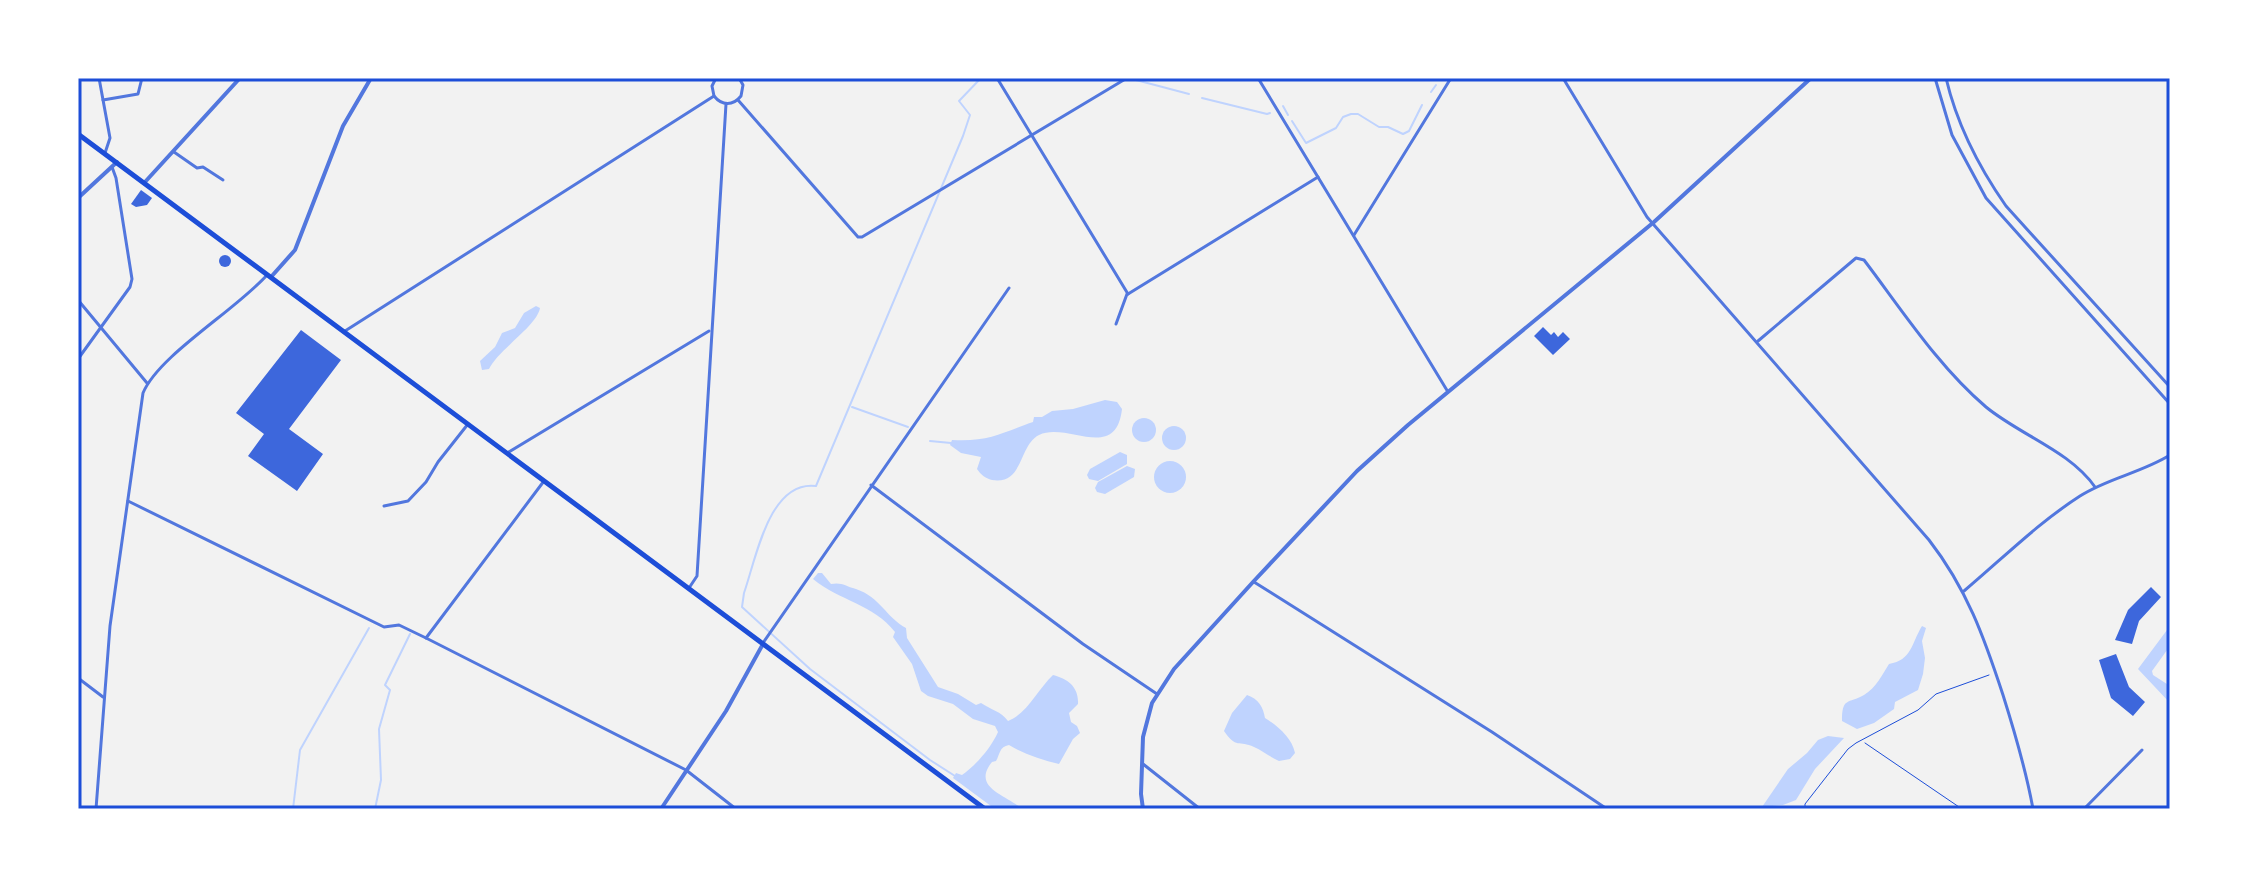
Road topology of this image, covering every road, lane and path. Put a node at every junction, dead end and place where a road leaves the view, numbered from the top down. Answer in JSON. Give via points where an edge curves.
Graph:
{"nodes":[{"id":1,"x":99,"y":78,"type":"edge"},
{"id":2,"x":142,"y":78,"type":"edge"},
{"id":3,"x":240,"y":78,"type":"edge"},
{"id":4,"x":371,"y":78,"type":"edge"},
{"id":5,"x":716,"y":78,"type":"edge"},
{"id":6,"x":741,"y":78,"type":"edge"},
{"id":7,"x":997,"y":78,"type":"edge"},
{"id":8,"x":1127,"y":78,"type":"edge"},
{"id":9,"x":1258,"y":78,"type":"edge"},
{"id":10,"x":1451,"y":78,"type":"edge"},
{"id":11,"x":1563,"y":78,"type":"edge"},
{"id":12,"x":1811,"y":78,"type":"edge"},
{"id":13,"x":1935,"y":78,"type":"edge"},
{"id":14,"x":1946,"y":78,"type":"edge"},
{"id":15,"x":714,"y":96,"type":"junction"},
{"id":16,"x":103,"y":100,"type":"junction"},
{"id":17,"x":738,"y":100,"type":"junction"},
{"id":18,"x":726,"y":104,"type":"junction"},
{"id":19,"x":78,"y":134,"type":"edge"},
{"id":20,"x":1032,"y":135,"type":"junction"},
{"id":21,"x":1970,"y":149,"type":"junction"},
{"id":22,"x":174,"y":152,"type":"junction"},
{"id":23,"x":105,"y":153,"type":"junction"},
{"id":24,"x":1960,"y":154,"type":"junction"},
{"id":25,"x":115,"y":165,"type":"junction"},
{"id":26,"x":1318,"y":177,"type":"junction"},
{"id":27,"x":223,"y":180,"type":"dead end"},
{"id":28,"x":145,"y":182,"type":"junction"},
{"id":29,"x":78,"y":198,"type":"edge"},
{"id":30,"x":1654,"y":222,"type":"junction"},
{"id":31,"x":1354,"y":236,"type":"junction"},
{"id":32,"x":269,"y":276,"type":"junction"},
{"id":33,"x":1009,"y":288,"type":"dead end"},
{"id":34,"x":1128,"y":294,"type":"junction"},
{"id":35,"x":78,"y":300,"type":"edge"},
{"id":36,"x":1116,"y":324,"type":"dead end"},
{"id":37,"x":102,"y":328,"type":"junction"},
{"id":38,"x":711,"y":330,"type":"junction"},
{"id":39,"x":345,"y":331,"type":"junction"},
{"id":40,"x":2124,"y":337,"type":"junction"},
{"id":41,"x":1757,"y":342,"type":"junction"},
{"id":42,"x":2116,"y":344,"type":"junction"},
{"id":43,"x":78,"y":359,"type":"edge"},
{"id":44,"x":147,"y":383,"type":"junction"},
{"id":45,"x":2170,"y":387,"type":"edge"},
{"id":46,"x":1448,"y":392,"type":"junction"},
{"id":47,"x":2170,"y":404,"type":"edge"},
{"id":48,"x":468,"y":424,"type":"junction"},
{"id":49,"x":507,"y":453,"type":"junction"},
{"id":50,"x":2170,"y":455,"type":"edge"},
{"id":51,"x":544,"y":481,"type":"junction"},
{"id":52,"x":871,"y":485,"type":"junction"},
{"id":53,"x":2095,"y":487,"type":"junction"},
{"id":54,"x":128,"y":501,"type":"junction"},
{"id":55,"x":384,"y":506,"type":"dead end"},
{"id":56,"x":1253,"y":582,"type":"junction"},
{"id":57,"x":689,"y":588,"type":"junction"},
{"id":58,"x":1964,"y":591,"type":"junction"},
{"id":59,"x":426,"y":638,"type":"junction"},
{"id":60,"x":763,"y":643,"type":"junction"},
{"id":61,"x":1996,"y":673,"type":"junction"},
{"id":62,"x":78,"y":678,"type":"edge"},
{"id":63,"x":1157,"y":694,"type":"junction"},
{"id":64,"x":103,"y":697,"type":"junction"},
{"id":65,"x":1863,"y":741,"type":"junction"},
{"id":66,"x":2142,"y":750,"type":"dead end"},
{"id":67,"x":1142,"y":763,"type":"junction"},
{"id":68,"x":686,"y":770,"type":"junction"},
{"id":69,"x":96,"y":809,"type":"edge"},
{"id":70,"x":661,"y":809,"type":"edge"},
{"id":71,"x":736,"y":809,"type":"edge"},
{"id":72,"x":985,"y":809,"type":"edge"},
{"id":73,"x":1143,"y":809,"type":"edge"},
{"id":74,"x":1200,"y":809,"type":"edge"},
{"id":75,"x":1607,"y":809,"type":"edge"},
{"id":76,"x":1805,"y":809,"type":"edge"},
{"id":77,"x":1962,"y":809,"type":"edge"},
{"id":78,"x":2033,"y":809,"type":"edge"},
{"id":79,"x":2084,"y":809,"type":"edge"}],
"edges":[{"from":1,"to":16,"type":"street"},
{"from":2,"to":16,"type":"street","via":[[138,94]]},
{"from":3,"to":22,"type":"street"},
{"from":4,"to":32,"type":"street","via":[[343,126],[295,250]]},
{"from":5,"to":15,"type":"street"},
{"from":6,"to":17,"type":"street"},
{"from":7,"to":20,"type":"street"},
{"from":8,"to":20,"type":"street"},
{"from":9,"to":26,"type":"street"},
{"from":10,"to":31,"type":"street"},
{"from":11,"to":30,"type":"street"},
{"from":12,"to":30,"type":"street"},
{"from":13,"to":24,"type":"street"},
{"from":14,"to":21,"type":"street"},
{"from":15,"to":18,"type":"street"},
{"from":15,"to":39,"type":"street"},
{"from":16,"to":23,"type":"street","via":[[110,138]]},
{"from":17,"to":18,"type":"street"},
{"from":17,"to":20,"type":"street","via":[[858,237]]},
{"from":18,"to":38,"type":"street"},
{"from":19,"to":23,"type":"main road"},
{"from":20,"to":34,"type":"street"},
{"from":21,"to":24,"type":"street"},
{"from":21,"to":40,"type":"street","via":[[2006,206]]},
{"from":22,"to":27,"type":"street"},
{"from":22,"to":28,"type":"street"},
{"from":23,"to":25,"type":"main road"},
{"from":24,"to":42,"type":"street","via":[[1996,211]]},
{"from":25,"to":28,"type":"main road"},
{"from":25,"to":29,"type":"street"},
{"from":25,"to":37,"type":"street","via":[[132,279]]},
{"from":26,"to":31,"type":"street"},
{"from":26,"to":34,"type":"street"},
{"from":28,"to":32,"type":"main road"},
{"from":30,"to":41,"type":"street"},
{"from":30,"to":46,"type":"street"},
{"from":31,"to":46,"type":"street"},
{"from":32,"to":39,"type":"main road"},
{"from":32,"to":44,"type":"street"},
{"from":33,"to":52,"type":"street"},
{"from":34,"to":36,"type":"street"},
{"from":35,"to":37,"type":"street"},
{"from":37,"to":43,"type":"street"},
{"from":37,"to":44,"type":"street"},
{"from":38,"to":49,"type":"street"},
{"from":38,"to":57,"type":"street","via":[[697,576]]},
{"from":39,"to":48,"type":"main road"},
{"from":40,"to":42,"type":"street"},
{"from":40,"to":45,"type":"street"},
{"from":41,"to":53,"type":"street","via":[[1856,258],[1864,260],[1966,389],[2011,426],[2072,464]]},
{"from":41,"to":58,"type":"street","via":[[1929,540]]},
{"from":42,"to":47,"type":"street"},
{"from":44,"to":54,"type":"street"},
{"from":46,"to":56,"type":"street","via":[[1357,471]]},
{"from":48,"to":49,"type":"main road"},
{"from":48,"to":55,"type":"street","via":[[408,501]]},
{"from":49,"to":51,"type":"main road"},
{"from":50,"to":53,"type":"street"},
{"from":51,"to":57,"type":"main road"},
{"from":51,"to":59,"type":"street"},
{"from":52,"to":60,"type":"street"},
{"from":52,"to":63,"type":"street"},
{"from":53,"to":58,"type":"street"},
{"from":54,"to":59,"type":"street","via":[[384,627],[399,625]]},
{"from":54,"to":64,"type":"street"},
{"from":56,"to":63,"type":"street"},
{"from":56,"to":75,"type":"street"},
{"from":57,"to":60,"type":"main road"},
{"from":58,"to":61,"type":"street"},
{"from":59,"to":68,"type":"street"},
{"from":60,"to":68,"type":"street"},
{"from":60,"to":72,"type":"main road"},
{"from":61,"to":65,"type":"path","via":[[1936,694]]},
{"from":61,"to":78,"type":"street"},
{"from":62,"to":64,"type":"street"},
{"from":63,"to":67,"type":"street","via":[[1146,719]]},
{"from":64,"to":69,"type":"street"},
{"from":65,"to":76,"type":"path","via":[[1848,749]]},
{"from":65,"to":77,"type":"path"},
{"from":66,"to":79,"type":"street"},
{"from":67,"to":73,"type":"street"},
{"from":67,"to":74,"type":"street"},
{"from":68,"to":70,"type":"street"},
{"from":68,"to":71,"type":"street"}]}
